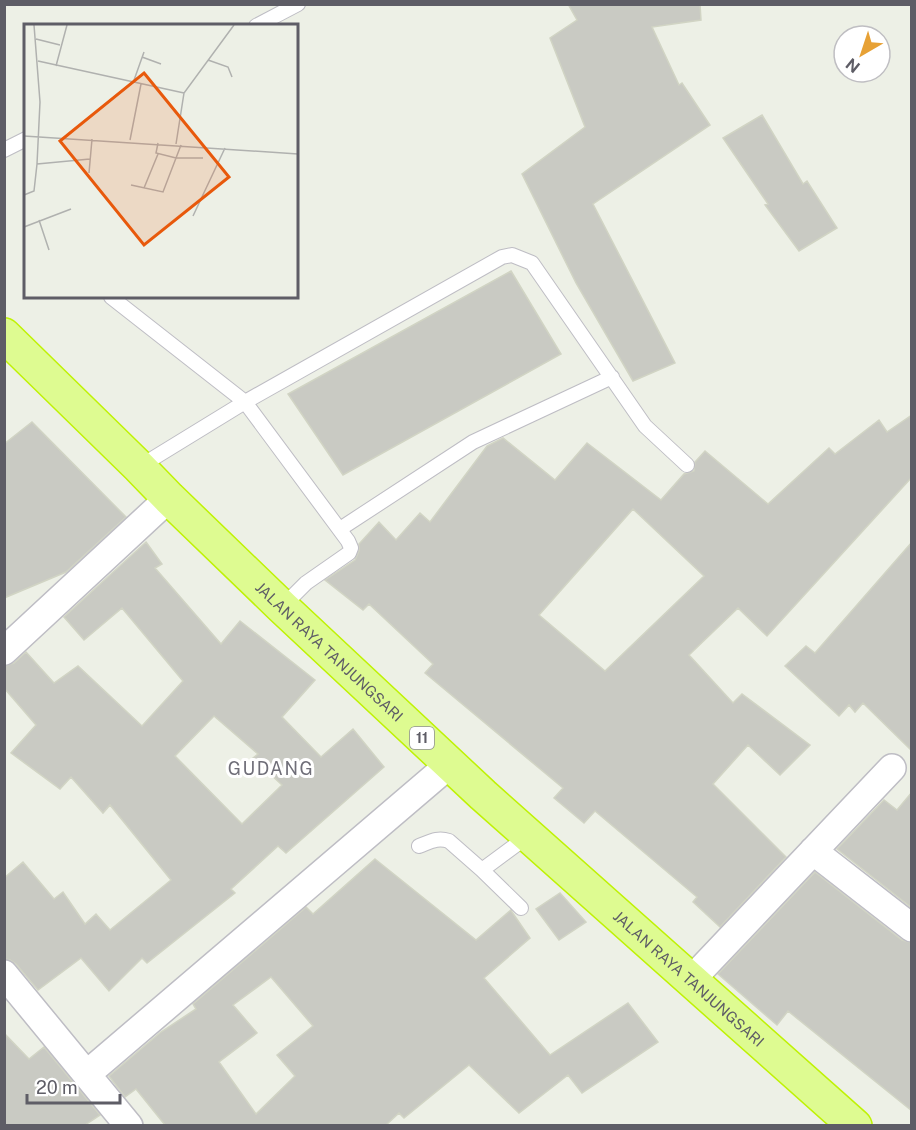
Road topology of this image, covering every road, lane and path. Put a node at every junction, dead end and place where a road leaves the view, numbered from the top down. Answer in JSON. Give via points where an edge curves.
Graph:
{"nodes":[{"id":1,"x":298,"y":4,"type":"edge"},
{"id":2,"x":260,"y":24,"type":"edge"},
{"id":3,"x":24,"y":140,"type":"edge"},
{"id":4,"x":4,"y":150,"type":"edge"},
{"id":5,"x":112,"y":298,"type":"edge"},
{"id":6,"x":4,"y":335,"type":"edge"},
{"id":7,"x":612,"y":376,"type":"junction"},
{"id":8,"x":245,"y":402,"type":"junction"},
{"id":9,"x":687,"y":465,"type":"dead end"},
{"id":10,"x":140,"y":467,"type":"junction"},
{"id":11,"x":169,"y":498,"type":"junction"},
{"id":12,"x":339,"y":529,"type":"junction"},
{"id":13,"x":282,"y":607,"type":"junction"},
{"id":14,"x":4,"y":651,"type":"edge"},
{"id":15,"x":450,"y":764,"type":"junction"},
{"id":16,"x":892,"y":768,"type":"dead end"},
{"id":17,"x":528,"y":835,"type":"junction"},
{"id":18,"x":419,"y":846,"type":"dead end"},
{"id":19,"x":813,"y":851,"type":"junction"},
{"id":20,"x":482,"y":870,"type":"junction"},
{"id":21,"x":521,"y":908,"type":"dead end"},
{"id":22,"x":912,"y":928,"type":"edge"},
{"id":23,"x":4,"y":974,"type":"edge"},
{"id":24,"x":692,"y":980,"type":"junction"},
{"id":25,"x":87,"y":1074,"type":"junction"},
{"id":26,"x":126,"y":1125,"type":"edge"},
{"id":27,"x":855,"y":1125,"type":"edge"}],
"edges":[{"from":1,"to":2,"type":"lane"},
{"from":3,"to":4,"type":"lane"},
{"from":5,"to":8,"type":"lane"},
{"from":6,"to":10,"type":"highway","name":"JALAN RAYA TANJUNGSARI","number":"11"},
{"from":7,"to":8,"type":"lane","via":[[532,263],[512,255],[502,257]]},
{"from":7,"to":9,"type":"lane","via":[[645,426]]},
{"from":7,"to":12,"type":"lane","via":[[473,442]]},
{"from":8,"to":10,"type":"lane"},
{"from":8,"to":12,"type":"lane"},
{"from":10,"to":11,"type":"highway","name":"JALAN RAYA TANJUNGSARI","number":"11"},
{"from":11,"to":13,"type":"highway","name":"JALAN RAYA TANJUNGSARI","number":"11"},
{"from":11,"to":14,"type":"street"},
{"from":12,"to":13,"type":"lane","via":[[351,548],[349,553]]},
{"from":13,"to":15,"type":"highway","name":"JALAN RAYA TANJUNGSARI","number":"11"},
{"from":15,"to":17,"type":"highway","name":"JALAN RAYA TANJUNGSARI","number":"11"},
{"from":15,"to":25,"type":"street"},
{"from":16,"to":19,"type":"street"},
{"from":17,"to":20,"type":"lane"},
{"from":17,"to":24,"type":"highway","name":"JALAN RAYA TANJUNGSARI","number":"11"},
{"from":18,"to":20,"type":"lane","via":[[436,839],[448,841]]},
{"from":19,"to":22,"type":"street"},
{"from":19,"to":24,"type":"street"},
{"from":20,"to":21,"type":"lane"},
{"from":23,"to":25,"type":"street"},
{"from":24,"to":27,"type":"highway","name":"JALAN RAYA TANJUNGSARI","number":"11"},
{"from":25,"to":26,"type":"street"}]}
